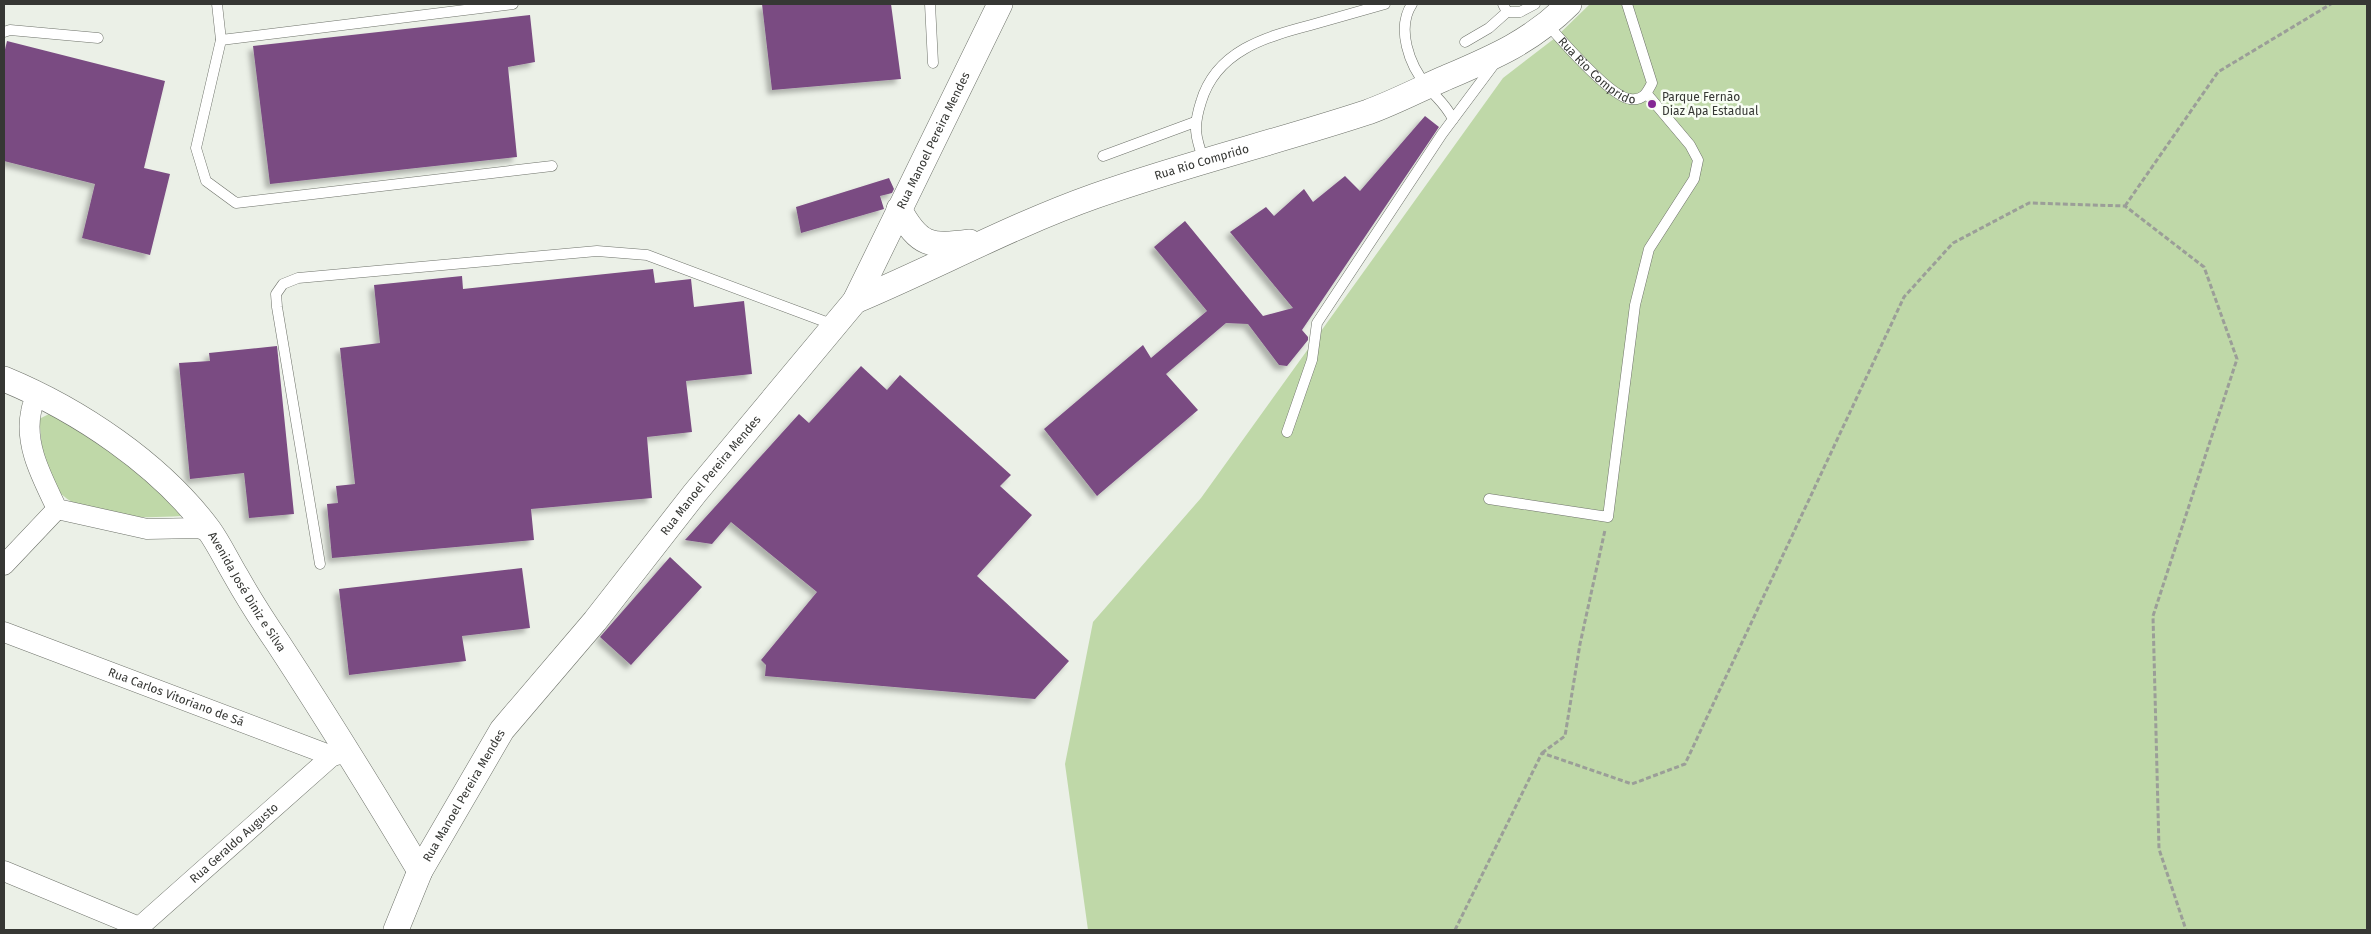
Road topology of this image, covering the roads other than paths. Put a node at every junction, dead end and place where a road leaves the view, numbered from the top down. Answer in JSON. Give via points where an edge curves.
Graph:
{"nodes":[{"id":1,"x":217,"y":4,"type":"edge"},
{"id":2,"x":513,"y":4,"type":"edge"},
{"id":3,"x":930,"y":4,"type":"edge"},
{"id":4,"x":1000,"y":4,"type":"edge"},
{"id":5,"x":1384,"y":4,"type":"edge"},
{"id":6,"x":1412,"y":4,"type":"edge"},
{"id":7,"x":1535,"y":4,"type":"edge"},
{"id":8,"x":1569,"y":4,"type":"edge"},
{"id":9,"x":1627,"y":4,"type":"edge"},
{"id":10,"x":1366,"y":6,"type":"edge"},
{"id":11,"x":1505,"y":8,"type":"edge"},
{"id":12,"x":1548,"y":25,"type":"junction"},
{"id":13,"x":4,"y":32,"type":"edge"},
{"id":14,"x":98,"y":38,"type":"dead end"},
{"id":15,"x":222,"y":40,"type":"junction"},
{"id":16,"x":1465,"y":42,"type":"dead end"},
{"id":17,"x":1503,"y":53,"type":"junction"},
{"id":18,"x":933,"y":63,"type":"dead end"},
{"id":19,"x":1427,"y":86,"type":"junction"},
{"id":20,"x":1647,"y":94,"type":"junction"},
{"id":21,"x":1452,"y":119,"type":"junction"},
{"id":22,"x":1195,"y":122,"type":"junction"},
{"id":23,"x":1104,"y":156,"type":"dead end"},
{"id":24,"x":1204,"y":161,"type":"junction"},
{"id":25,"x":552,"y":166,"type":"dead end"},
{"id":26,"x":899,"y":210,"type":"junction"},
{"id":27,"x":990,"y":240,"type":"junction"},
{"id":28,"x":856,"y":301,"type":"junction"},
{"id":29,"x":835,"y":325,"type":"junction"},
{"id":30,"x":4,"y":379,"type":"edge"},
{"id":31,"x":38,"y":394,"type":"junction"},
{"id":32,"x":1287,"y":432,"type":"dead end"},
{"id":33,"x":1489,"y":499,"type":"dead end"},
{"id":34,"x":57,"y":508,"type":"junction"},
{"id":35,"x":209,"y":531,"type":"junction"},
{"id":36,"x":320,"y":564,"type":"dead end"},
{"id":37,"x":4,"y":565,"type":"edge"},
{"id":38,"x":4,"y":632,"type":"edge"},
{"id":39,"x":341,"y":754,"type":"junction"},
{"id":40,"x":4,"y":871,"type":"edge"},
{"id":41,"x":420,"y":871,"type":"junction"},
{"id":42,"x":138,"y":929,"type":"edge"},
{"id":43,"x":396,"y":930,"type":"edge"}],
"edges":[{"from":1,"to":15,"type":"lane"},
{"from":2,"to":15,"type":"lane"},
{"from":3,"to":18,"type":"lane"},
{"from":4,"to":26,"type":"street","name":"Rua Manoel Pereira Mendes"},
{"from":5,"to":10,"type":"lane"},
{"from":6,"to":19,"type":"lane","via":[[1404,29],[1408,53]]},
{"from":7,"to":11,"type":"lane","via":[[1520,12]]},
{"from":8,"to":12,"type":"street","name":"Rua Rio Comprido"},
{"from":9,"to":20,"type":"lane","name":"Rua Rio Comprido","via":[[1652,83]]},
{"from":10,"to":22,"type":"lane","via":[[1268,36],[1237,52],[1220,67],[1205,88]]},
{"from":11,"to":16,"type":"lane","via":[[1490,28]]},
{"from":12,"to":17,"type":"street","name":"Rua Rio Comprido"},
{"from":12,"to":20,"type":"lane","name":"Rua Rio Comprido","via":[[1613,90],[1628,100]]},
{"from":13,"to":14,"type":"lane"},
{"from":15,"to":25,"type":"lane","via":[[196,148],[206,181],[236,204]]},
{"from":17,"to":19,"type":"street","name":"Rua Rio Comprido"},
{"from":17,"to":21,"type":"lane"},
{"from":19,"to":21,"type":"lane","via":[[1436,93]]},
{"from":19,"to":24,"type":"street","name":"Rua Rio Comprido","via":[[1369,112]]},
{"from":20,"to":33,"type":"lane","via":[[1690,145],[1698,160],[1694,179],[1649,248],[1635,305],[1608,517]]},
{"from":21,"to":32,"type":"lane","via":[[1317,323],[1312,360]]},
{"from":22,"to":23,"type":"lane"},
{"from":22,"to":24,"type":"lane","via":[[1196,138]]},
{"from":24,"to":27,"type":"street","name":"Rua Rio Comprido","via":[[1094,196]]},
{"from":26,"to":27,"type":"street","via":[[917,237],[933,244]]},
{"from":26,"to":28,"type":"street","name":"Rua Manoel Pereira Mendes"},
{"from":27,"to":28,"type":"street","name":"Rua Rio Comprido"},
{"from":28,"to":29,"type":"street","name":"Rua Manoel Pereira Mendes"},
{"from":29,"to":36,"type":"lane","via":[[647,255],[597,251],[298,278],[284,284],[276,294],[277,306]]},
{"from":29,"to":41,"type":"street","name":"Rua Manoel Pereira Mendes","via":[[695,493],[595,621],[502,730]]},
{"from":30,"to":31,"type":"street","name":"Avenida José Diniz e Silva"},
{"from":31,"to":34,"type":"street","via":[[30,412],[31,442],[38,470]]},
{"from":31,"to":35,"type":"street","name":"Avenida José Diniz e Silva","via":[[85,421],[143,462]]},
{"from":34,"to":35,"type":"street","via":[[148,529],[198,528]]},
{"from":34,"to":37,"type":"street"},
{"from":35,"to":39,"type":"street","name":"Avenida José Diniz e Silva"},
{"from":38,"to":39,"type":"street","name":"Rua Carlos Vitoriano de Sá"},
{"from":39,"to":41,"type":"street","name":"Avenida José Diniz e Silva"},
{"from":39,"to":42,"type":"street","name":"Rua Geraldo Augusto"},
{"from":40,"to":42,"type":"street"},
{"from":41,"to":43,"type":"street","name":"Rua Manoel Pereira Mendes"}]}
